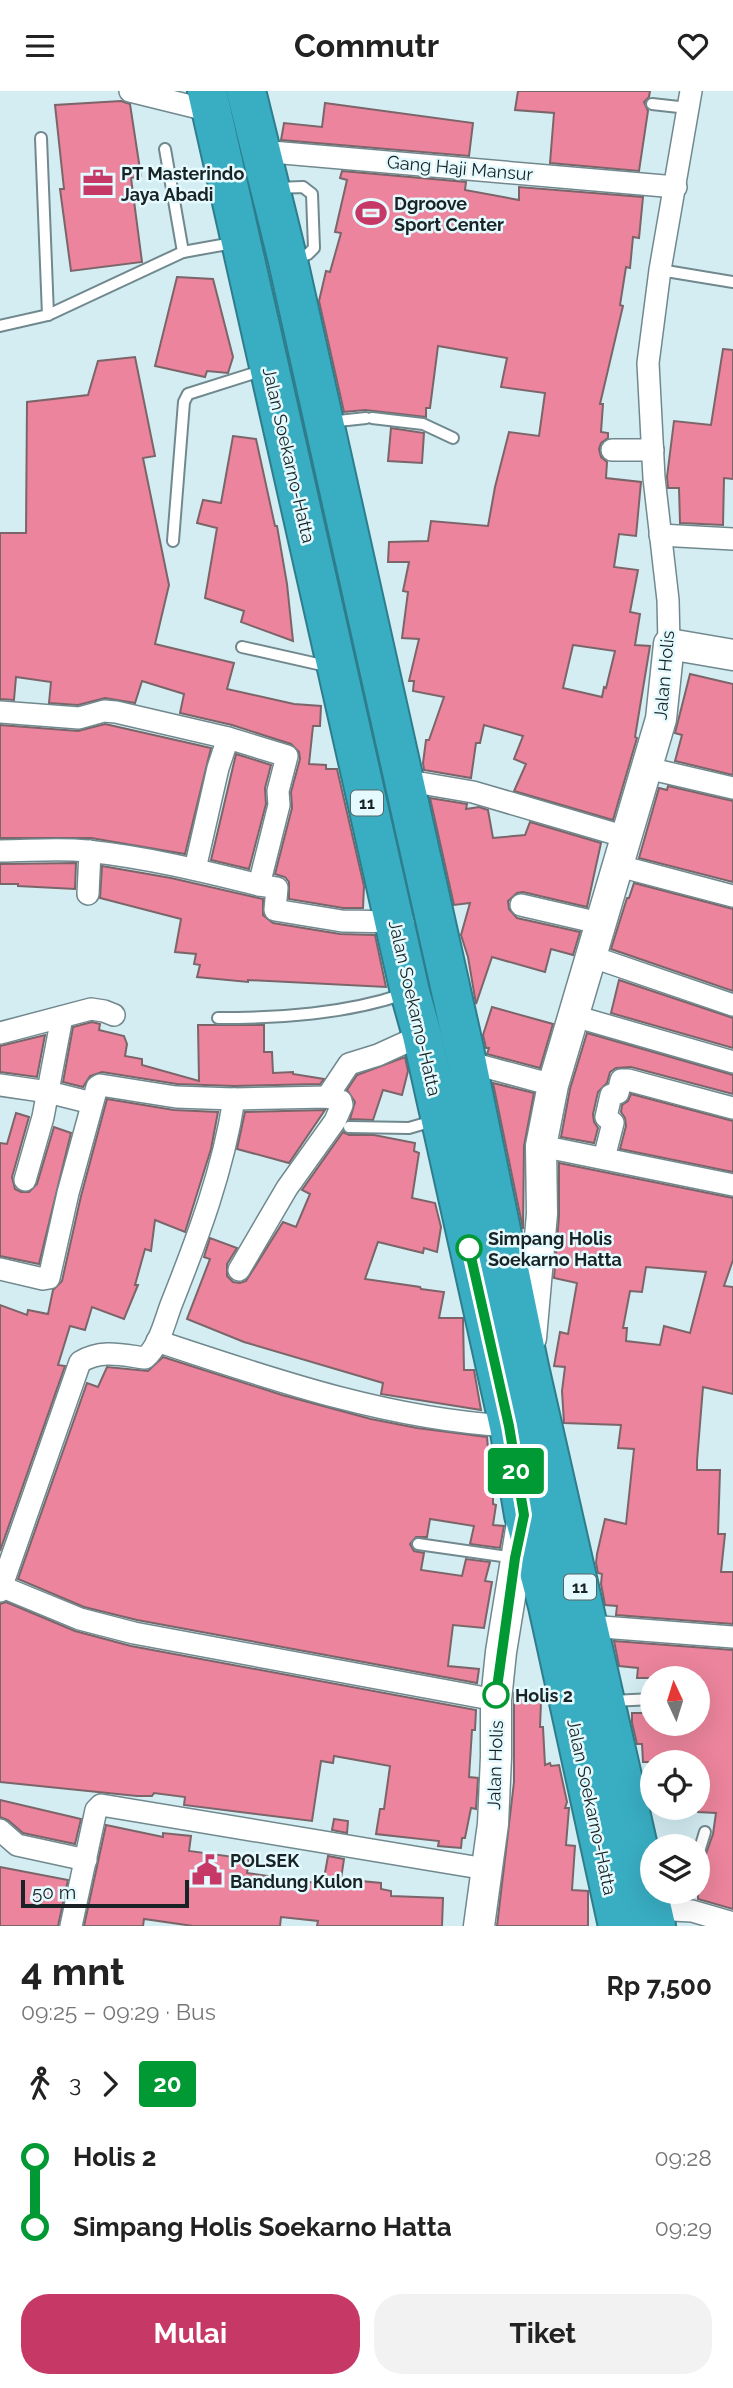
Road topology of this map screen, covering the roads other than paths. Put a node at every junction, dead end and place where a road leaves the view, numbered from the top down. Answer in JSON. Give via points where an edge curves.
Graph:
{"nodes":[{"id":1,"x":130,"y":91,"type":"edge"},
{"id":2,"x":246,"y":91,"type":"edge"},
{"id":3,"x":690,"y":100,"type":"edge"},
{"id":4,"x":209,"y":101,"type":"edge"},
{"id":5,"x":652,"y":104,"type":"dead end"},
{"id":6,"x":41,"y":138,"type":"dead end"},
{"id":7,"x":165,"y":149,"type":"dead end"},
{"id":8,"x":260,"y":151,"type":"junction"},
{"id":9,"x":668,"y":187,"type":"junction"},
{"id":10,"x":239,"y":242,"type":"junction"},
{"id":11,"x":183,"y":252,"type":"junction"},
{"id":12,"x":660,"y":270,"type":"junction"},
{"id":13,"x":733,"y":282,"type":"edge"},
{"id":14,"x":48,"y":315,"type":"junction"},
{"id":15,"x":0,"y":326,"type":"edge"},
{"id":16,"x":269,"y":369,"type":"junction"},
{"id":17,"x":323,"y":423,"type":"junction"},
{"id":18,"x":453,"y":438,"type":"dead end"},
{"id":19,"x":612,"y":450,"type":"dead end"},
{"id":20,"x":653,"y":450,"type":"junction"},
{"id":21,"x":660,"y":535,"type":"junction"},
{"id":22,"x":733,"y":540,"type":"edge"},
{"id":23,"x":173,"y":541,"type":"dead end"},
{"id":24,"x":669,"y":644,"type":"junction"},
{"id":25,"x":243,"y":647,"type":"dead end"},
{"id":26,"x":733,"y":655,"type":"edge"},
{"id":27,"x":337,"y":668,"type":"junction"},
{"id":28,"x":0,"y":712,"type":"edge"},
{"id":29,"x":228,"y":738,"type":"junction"},
{"id":30,"x":647,"y":768,"type":"junction"},
{"id":31,"x":403,"y":781,"type":"junction"},
{"id":32,"x":733,"y":788,"type":"edge"},
{"id":33,"x":626,"y":837,"type":"junction"},
{"id":34,"x":0,"y":851,"type":"edge"},
{"id":35,"x":90,"y":851,"type":"junction"},
{"id":36,"x":618,"y":866,"type":"junction"},
{"id":37,"x":195,"y":869,"type":"junction"},
{"id":38,"x":259,"y":885,"type":"junction"},
{"id":39,"x":88,"y":894,"type":"dead end"},
{"id":40,"x":733,"y":896,"type":"edge"},
{"id":41,"x":521,"y":905,"type":"dead end"},
{"id":42,"x":433,"y":917,"type":"junction"},
{"id":43,"x":395,"y":923,"type":"junction"},
{"id":44,"x":600,"y":923,"type":"junction"},
{"id":45,"x":590,"y":956,"type":"junction"},
{"id":46,"x":410,"y":992,"type":"junction"},
{"id":47,"x":733,"y":1005,"type":"edge"},
{"id":48,"x":114,"y":1015,"type":"dead end"},
{"id":49,"x":574,"y":1016,"type":"junction"},
{"id":50,"x":62,"y":1017,"type":"junction"},
{"id":51,"x":218,"y":1019,"type":"dead end"},
{"id":52,"x":0,"y":1033,"type":"edge"},
{"id":53,"x":422,"y":1035,"type":"junction"},
{"id":54,"x":467,"y":1062,"type":"junction"},
{"id":55,"x":733,"y":1062,"type":"edge"},
{"id":56,"x":0,"y":1085,"type":"edge"},
{"id":57,"x":553,"y":1085,"type":"junction"},
{"id":58,"x":48,"y":1092,"type":"junction"},
{"id":59,"x":327,"y":1097,"type":"junction"},
{"id":60,"x":233,"y":1099,"type":"junction"},
{"id":61,"x":92,"y":1103,"type":"junction"},
{"id":62,"x":733,"y":1108,"type":"edge"},
{"id":63,"x":440,"y":1119,"type":"junction"},
{"id":64,"x":349,"y":1127,"type":"dead end"},
{"id":65,"x":541,"y":1146,"type":"junction"},
{"id":66,"x":604,"y":1158,"type":"junction"},
{"id":67,"x":25,"y":1180,"type":"dead end"},
{"id":68,"x":733,"y":1185,"type":"edge"},
{"id":69,"x":521,"y":1246,"type":"junction"},
{"id":70,"x":0,"y":1269,"type":"edge"},
{"id":71,"x":239,"y":1270,"type":"dead end"},
{"id":72,"x":157,"y":1341,"type":"junction"},
{"id":73,"x":509,"y":1426,"type":"junction"},
{"id":74,"x":524,"y":1515,"type":"junction"},
{"id":75,"x":418,"y":1544,"type":"dead end"},
{"id":76,"x":515,"y":1558,"type":"junction"},
{"id":77,"x":1,"y":1588,"type":"edge"},
{"id":78,"x":508,"y":1604,"type":"junction"},
{"id":79,"x":548,"y":1606,"type":"junction"},
{"id":80,"x":589,"y":1626,"type":"junction"},
{"id":81,"x":733,"y":1637,"type":"edge"},
{"id":82,"x":496,"y":1700,"type":"junction"},
{"id":83,"x":640,"y":1700,"type":"edge"},
{"id":84,"x":606,"y":1702,"type":"junction"},
{"id":85,"x":0,"y":1829,"type":"edge"},
{"id":86,"x":640,"y":1846,"type":"edge"},
{"id":87,"x":86,"y":1860,"type":"junction"},
{"id":88,"x":486,"y":1869,"type":"junction"},
{"id":89,"x":672,"y":1904,"type":"edge"},
{"id":90,"x":733,"y":1923,"type":"edge"},
{"id":91,"x":71,"y":1926,"type":"edge"},
{"id":92,"x":479,"y":1926,"type":"edge"},
{"id":93,"x":618,"y":1926,"type":"edge"}],
"edges":[{"from":1,"to":4,"type":"street"},
{"from":2,"to":8,"type":"highway","name":"Jalan Soekarno-Hatta","number":"11"},
{"from":3,"to":5,"type":"lane"},
{"from":3,"to":9,"type":"street","name":"Jalan Holis"},
{"from":4,"to":10,"type":"highway","name":"Jalan Soekarno-Hatta","number":"11"},
{"from":6,"to":14,"type":"lane"},
{"from":7,"to":11,"type":"lane"},
{"from":8,"to":9,"type":"street","name":"Gang Haji Mansur"},
{"from":8,"to":17,"type":"highway","name":"Jalan Soekarno-Hatta","number":"11"},
{"from":9,"to":12,"type":"street","name":"Jalan Holis"},
{"from":10,"to":11,"type":"lane"},
{"from":10,"to":16,"type":"highway","name":"Jalan Soekarno-Hatta","number":"11"},
{"from":11,"to":14,"type":"lane"},
{"from":12,"to":13,"type":"lane"},
{"from":12,"to":20,"type":"street","name":"Jalan Holis","via":[[648,363]]},
{"from":14,"to":15,"type":"lane"},
{"from":16,"to":23,"type":"lane","via":[[188,394]]},
{"from":16,"to":27,"type":"highway","name":"Jalan Soekarno-Hatta","number":"11"},
{"from":17,"to":18,"type":"lane","via":[[369,418],[423,424]]},
{"from":17,"to":31,"type":"highway","name":"Jalan Soekarno-Hatta","number":"11"},
{"from":19,"to":20,"type":"street"},
{"from":20,"to":21,"type":"street","name":"Jalan Holis"},
{"from":21,"to":22,"type":"street"},
{"from":21,"to":24,"type":"street","name":"Jalan Holis"},
{"from":24,"to":26,"type":"street"},
{"from":24,"to":30,"type":"street","name":"Jalan Holis","via":[[664,710]]},
{"from":25,"to":27,"type":"lane"},
{"from":27,"to":43,"type":"highway","name":"Jalan Soekarno-Hatta","number":"11"},
{"from":28,"to":29,"type":"street","via":[[79,718],[116,712]]},
{"from":29,"to":37,"type":"street"},
{"from":29,"to":38,"type":"street","via":[[287,756]]},
{"from":30,"to":32,"type":"street"},
{"from":30,"to":33,"type":"street","name":"Jalan Holis"},
{"from":31,"to":33,"type":"street","via":[[473,792]]},
{"from":31,"to":42,"type":"highway","name":"Jalan Soekarno-Hatta","number":"11"},
{"from":33,"to":36,"type":"street","name":"Jalan Holis"},
{"from":34,"to":35,"type":"street"},
{"from":35,"to":37,"type":"street"},
{"from":35,"to":39,"type":"street"},
{"from":36,"to":40,"type":"street"},
{"from":36,"to":44,"type":"street","name":"Jalan Holis"},
{"from":37,"to":38,"type":"street"},
{"from":38,"to":43,"type":"street","via":[[277,888],[275,910],[281,912]]},
{"from":41,"to":44,"type":"street"},
{"from":42,"to":43,"type":"street"},
{"from":42,"to":54,"type":"highway","name":"Jalan Soekarno-Hatta","number":"11"},
{"from":43,"to":46,"type":"highway","name":"Jalan Soekarno-Hatta","number":"11"},
{"from":44,"to":45,"type":"street","name":"Jalan Holis"},
{"from":45,"to":47,"type":"street"},
{"from":45,"to":49,"type":"street","name":"Jalan Holis"},
{"from":46,"to":51,"type":"lane","via":[[383,1001],[279,1017]]},
{"from":46,"to":53,"type":"highway","name":"Jalan Soekarno-Hatta","number":"11"},
{"from":48,"to":50,"type":"street","via":[[91,1009]]},
{"from":49,"to":55,"type":"street"},
{"from":49,"to":57,"type":"street","name":"Jalan Holis"},
{"from":50,"to":52,"type":"street"},
{"from":50,"to":58,"type":"street"},
{"from":53,"to":59,"type":"street","via":[[349,1064]]},
{"from":53,"to":63,"type":"highway","name":"Jalan Soekarno-Hatta","number":"11"},
{"from":54,"to":57,"type":"street"},
{"from":54,"to":69,"type":"highway","name":"Jalan Soekarno-Hatta","number":"11"},
{"from":56,"to":58,"type":"street"},
{"from":57,"to":65,"type":"street","name":"Jalan Holis"},
{"from":58,"to":61,"type":"street"},
{"from":58,"to":67,"type":"street"},
{"from":59,"to":60,"type":"street"},
{"from":59,"to":71,"type":"street","via":[[341,1101],[335,1121],[287,1188]]},
{"from":60,"to":61,"type":"street","via":[[164,1096],[103,1084],[97,1087]]},
{"from":60,"to":72,"type":"street","via":[[219,1174]]},
{"from":61,"to":70,"type":"street","via":[[49,1278]]},
{"from":62,"to":66,"type":"street","via":[[621,1080],[618,1093],[611,1094],[606,1117],[613,1123]]},
{"from":63,"to":64,"type":"lane","via":[[410,1128]]},
{"from":63,"to":73,"type":"highway","name":"Jalan Soekarno-Hatta","number":"11"},
{"from":65,"to":66,"type":"street"},
{"from":65,"to":69,"type":"street","name":"Jalan Holis","via":[[542,1214]]},
{"from":66,"to":68,"type":"street"},
{"from":69,"to":80,"type":"highway","name":"Jalan Soekarno-Hatta","number":"11","via":[[529,1367]]},
{"from":72,"to":73,"type":"street","via":[[377,1409]]},
{"from":72,"to":77,"type":"street","via":[[145,1358],[113,1352],[80,1362]]},
{"from":73,"to":74,"type":"highway","name":"Jalan Soekarno-Hatta","number":"11"},
{"from":74,"to":76,"type":"street","name":"Jalan Holis"},
{"from":74,"to":79,"type":"highway","name":"Jalan Soekarno-Hatta","number":"11"},
{"from":75,"to":76,"type":"lane"},
{"from":76,"to":78,"type":"street","name":"Jalan Holis"},
{"from":77,"to":82,"type":"street","via":[[80,1619],[134,1633]]},
{"from":78,"to":79,"type":"street","via":[[529,1592],[537,1593]]},
{"from":78,"to":82,"type":"street","name":"Jalan Holis"},
{"from":79,"to":93,"type":"highway","name":"Jalan Soekarno-Hatta","number":"11"},
{"from":80,"to":81,"type":"street"},
{"from":80,"to":84,"type":"highway","name":"Jalan Soekarno-Hatta","number":"11"},
{"from":82,"to":88,"type":"street","name":"Jalan Holis","via":[[495,1796]]},
{"from":83,"to":84,"type":"lane"},
{"from":84,"to":86,"type":"highway","name":"Jalan Soekarno-Hatta","number":"11"},
{"from":85,"to":87,"type":"street","via":[[17,1845]]},
{"from":87,"to":88,"type":"street","via":[[96,1810],[101,1805]]},
{"from":87,"to":91,"type":"street"},
{"from":88,"to":92,"type":"street","name":"Jalan Holis"},
{"from":89,"to":90,"type":"street"}]}
